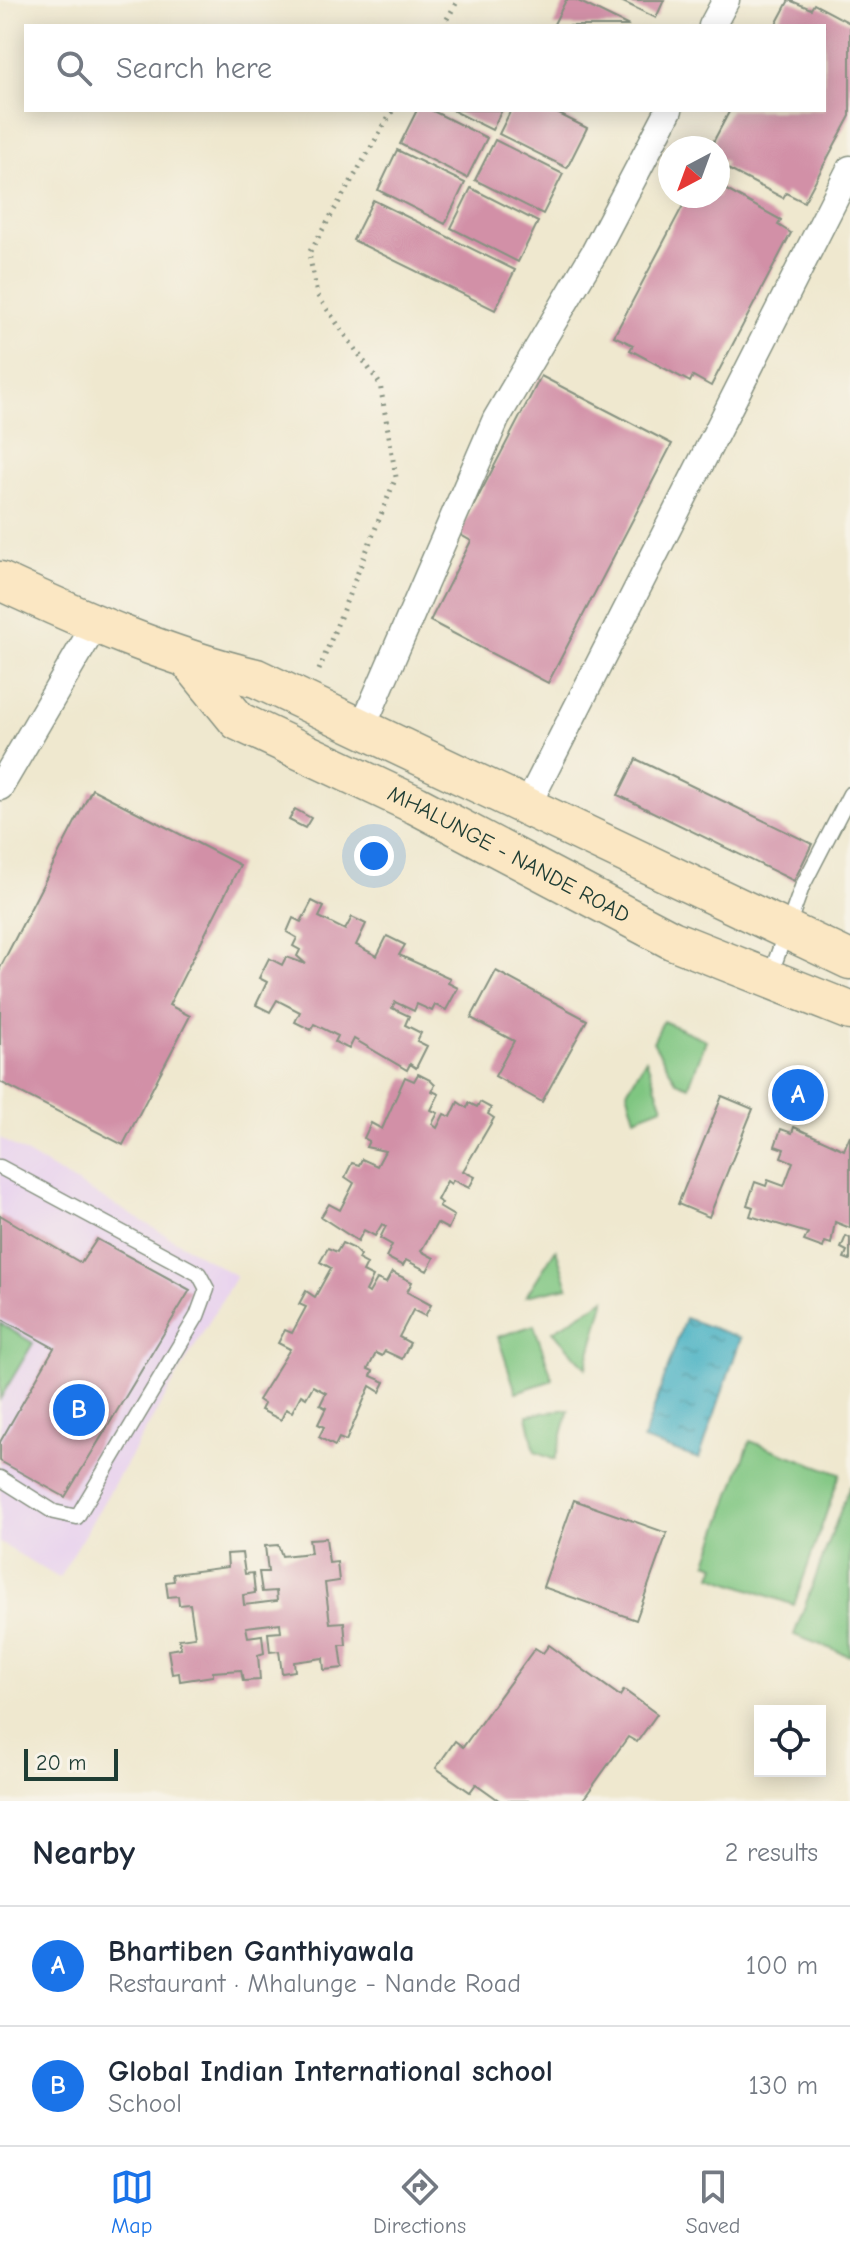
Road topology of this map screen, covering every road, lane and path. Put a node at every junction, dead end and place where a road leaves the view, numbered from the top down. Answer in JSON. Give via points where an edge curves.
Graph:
{"nodes":[{"id":1,"x":458,"y":0,"type":"edge"},
{"id":2,"x":726,"y":0,"type":"edge"},
{"id":3,"x":444,"y":24,"type":"edge"},
{"id":4,"x":713,"y":24,"type":"edge"},
{"id":5,"x":392,"y":112,"type":"edge"},
{"id":6,"x":668,"y":112,"type":"edge"},
{"id":7,"x":850,"y":169,"type":"edge"},
{"id":8,"x":0,"y":581,"type":"edge"},
{"id":9,"x":95,"y":625,"type":"junction"},
{"id":10,"x":190,"y":662,"type":"junction"},
{"id":11,"x":307,"y":701,"type":"junction"},
{"id":12,"x":363,"y":726,"type":"junction"},
{"id":13,"x":0,"y":787,"type":"edge"},
{"id":14,"x":850,"y":794,"type":"edge"},
{"id":15,"x":526,"y":808,"type":"junction"},
{"id":16,"x":788,"y":933,"type":"junction"},
{"id":17,"x":850,"y":960,"type":"edge"},
{"id":18,"x":768,"y":980,"type":"junction"},
{"id":19,"x":850,"y":1011,"type":"edge"},
{"id":20,"x":0,"y":1167,"type":"edge"},
{"id":21,"x":0,"y":1478,"type":"edge"}],
"edges":[{"from":1,"to":3,"type":"path"},
{"from":2,"to":4,"type":"street"},
{"from":5,"to":11,"type":"path","via":[[309,253],[317,295],[380,384],[396,477]]},
{"from":6,"to":12,"type":"street","via":[[594,253],[496,419]]},
{"from":7,"to":15,"type":"street"},
{"from":8,"to":9,"type":"main road","name":"MHALUNGE - NANDE ROAD"},
{"from":9,"to":10,"type":"main road","name":"MHALUNGE - NANDE ROAD"},
{"from":9,"to":13,"type":"street"},
{"from":10,"to":11,"type":"main road","name":"MHALUNGE - NANDE ROAD","via":[[256,678]]},
{"from":10,"to":18,"type":"main road","name":"MHALUNGE - NANDE ROAD","via":[[238,721],[416,805],[672,940]]},
{"from":11,"to":12,"type":"main road","name":"MHALUNGE - NANDE ROAD"},
{"from":12,"to":15,"type":"main road","name":"MHALUNGE - NANDE ROAD"},
{"from":14,"to":16,"type":"lane","via":[[802,887]]},
{"from":15,"to":16,"type":"main road","name":"MHALUNGE - NANDE ROAD"},
{"from":16,"to":17,"type":"main road","name":"MHALUNGE - NANDE ROAD"},
{"from":16,"to":18,"type":"lane"},
{"from":18,"to":19,"type":"main road","name":"MHALUNGE - NANDE ROAD"},
{"from":20,"to":21,"type":"lane","via":[[199,1274],[207,1289],[197,1316],[77,1517],[54,1512]]}]}
